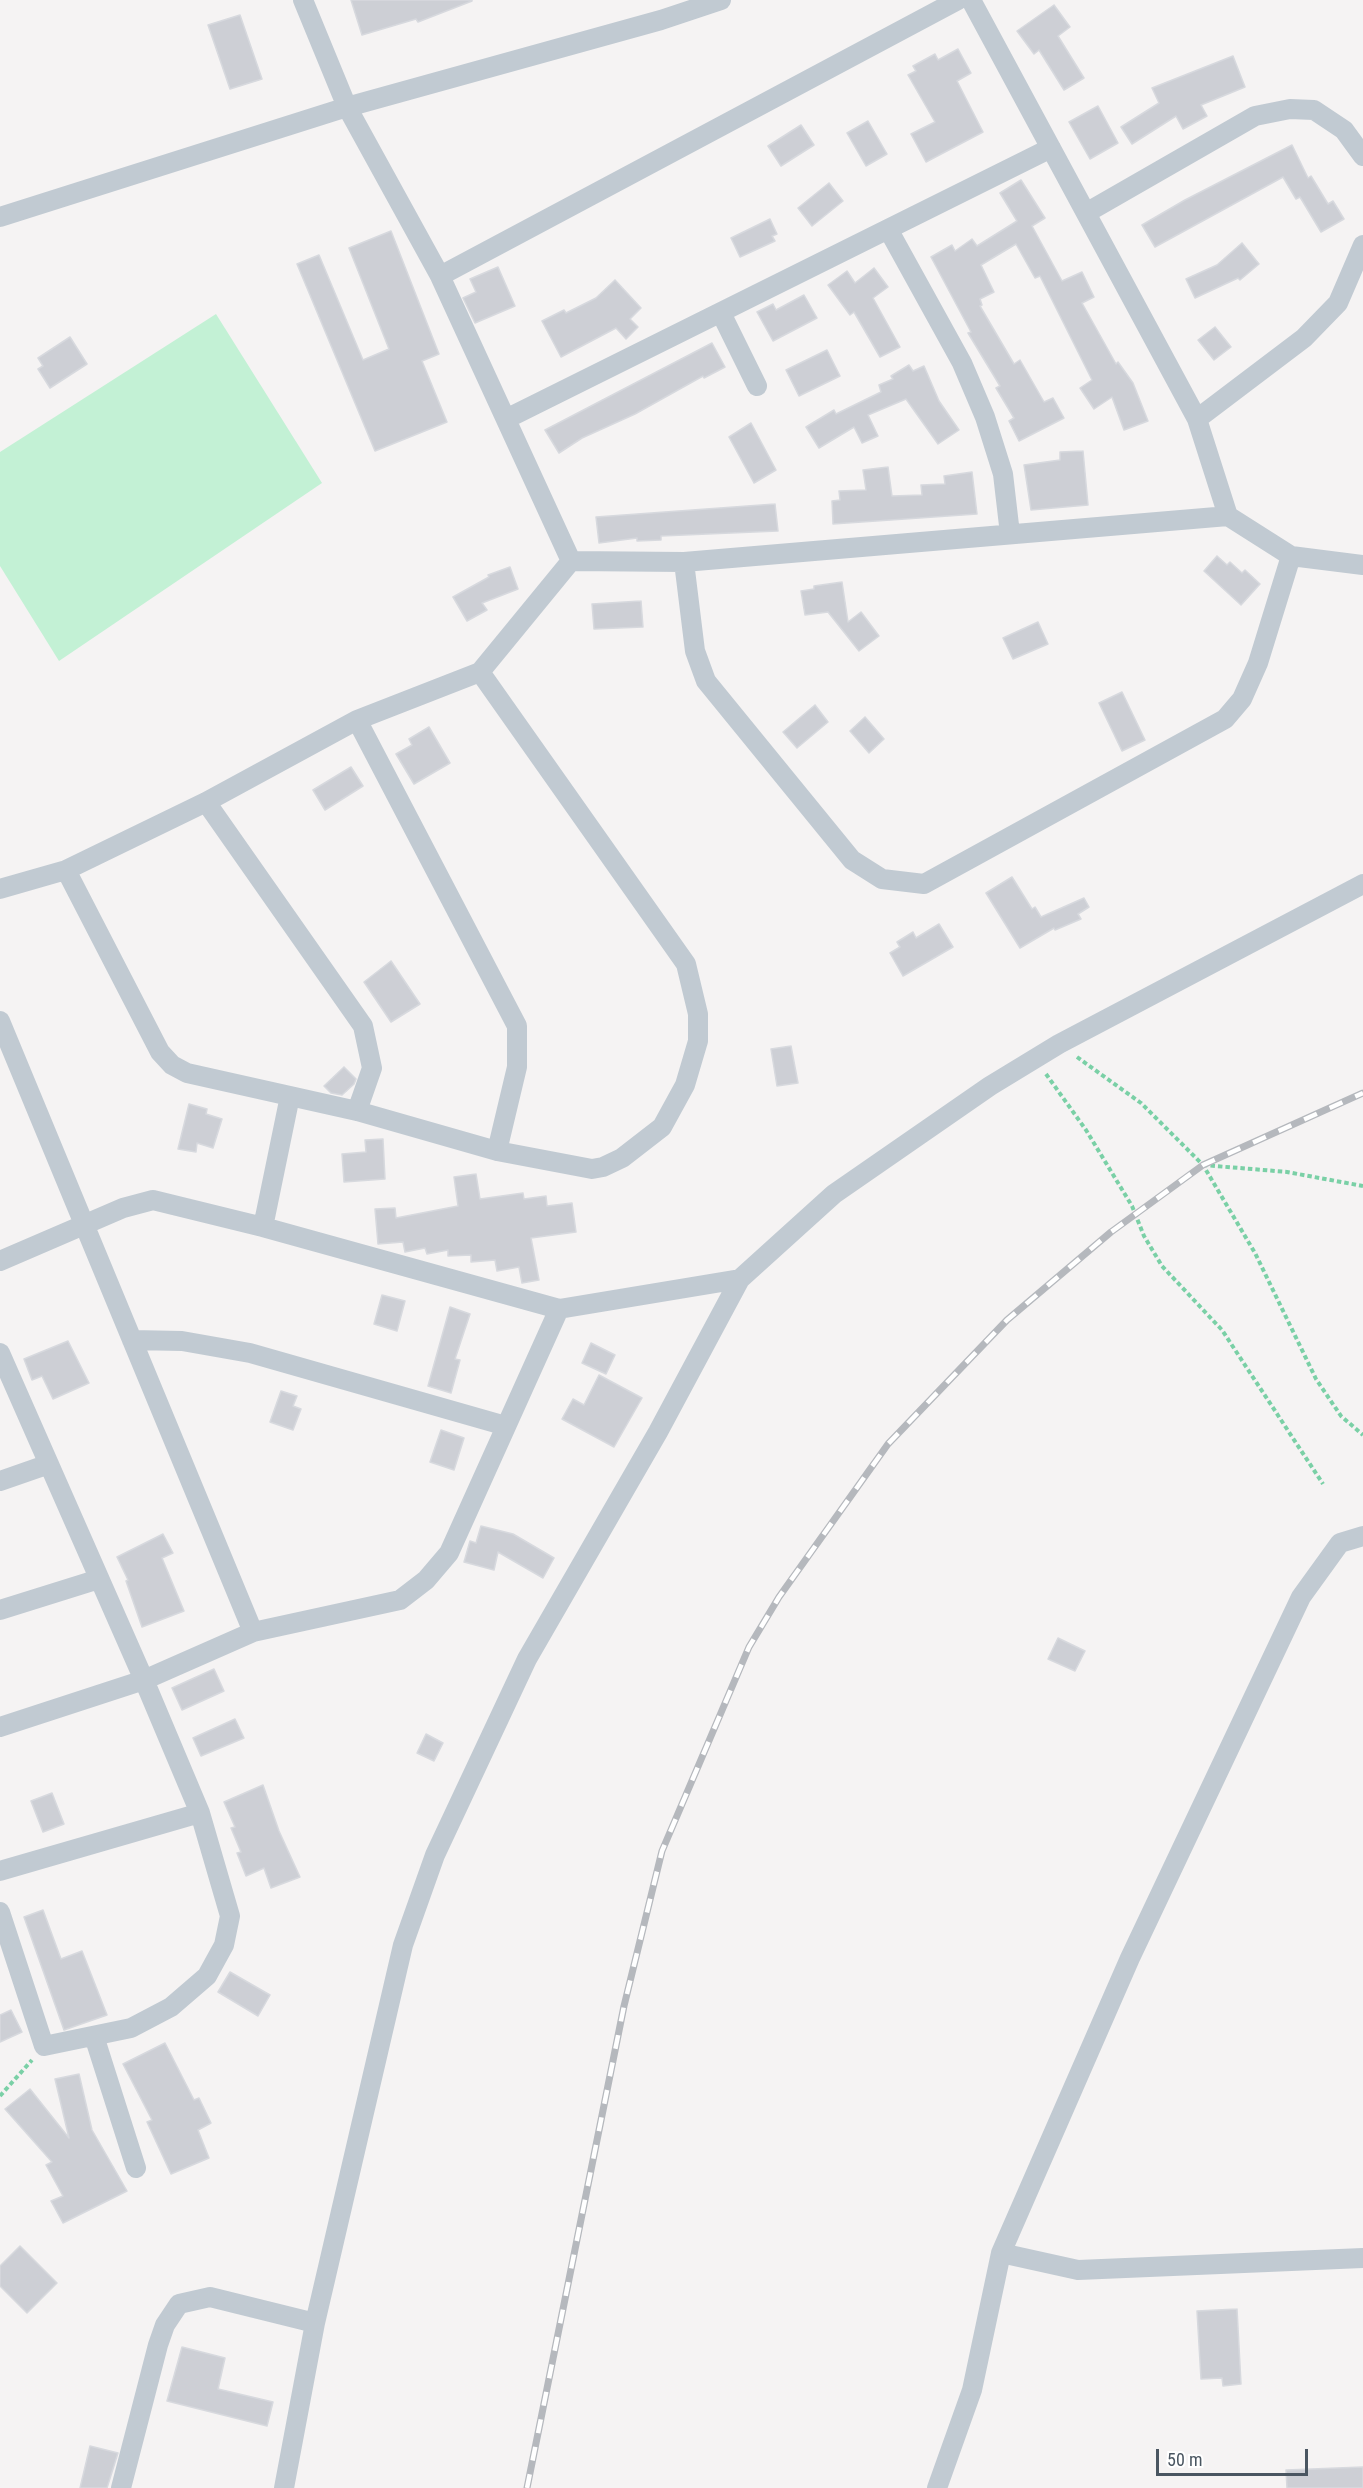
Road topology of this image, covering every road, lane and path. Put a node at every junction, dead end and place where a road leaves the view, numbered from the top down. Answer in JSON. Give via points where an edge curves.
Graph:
{"nodes":[{"id":1,"x":303,"y":0,"type":"edge"},
{"id":2,"x":721,"y":0,"type":"edge"},
{"id":3,"x":958,"y":0,"type":"edge"},
{"id":4,"x":971,"y":0,"type":"edge"},
{"id":5,"x":347,"y":106,"type":"junction"},
{"id":6,"x":1051,"y":148,"type":"junction"},
{"id":7,"x":1363,"y":156,"type":"edge"},
{"id":8,"x":1086,"y":213,"type":"junction"},
{"id":9,"x":0,"y":217,"type":"edge"},
{"id":10,"x":888,"y":229,"type":"junction"},
{"id":11,"x":1363,"y":245,"type":"edge"},
{"id":12,"x":441,"y":276,"type":"junction"},
{"id":13,"x":721,"y":313,"type":"junction"},
{"id":14,"x":757,"y":386,"type":"dead end"},
{"id":15,"x":506,"y":419,"type":"junction"},
{"id":16,"x":1197,"y":419,"type":"junction"},
{"id":17,"x":1228,"y":516,"type":"junction"},
{"id":18,"x":1010,"y":534,"type":"junction"},
{"id":19,"x":1291,"y":556,"type":"junction"},
{"id":20,"x":571,"y":561,"type":"junction"},
{"id":21,"x":684,"y":561,"type":"junction"},
{"id":22,"x":1363,"y":565,"type":"edge"},
{"id":23,"x":480,"y":672,"type":"junction"},
{"id":24,"x":357,"y":720,"type":"junction"},
{"id":25,"x":206,"y":802,"type":"junction"},
{"id":26,"x":66,"y":870,"type":"junction"},
{"id":27,"x":1363,"y":884,"type":"edge"},
{"id":28,"x":0,"y":889,"type":"edge"},
{"id":29,"x":0,"y":1021,"type":"edge"},
{"id":30,"x":1059,"y":1044,"type":"junction"},
{"id":31,"x":290,"y":1096,"type":"junction"},
{"id":32,"x":357,"y":1111,"type":"junction"},
{"id":33,"x":497,"y":1151,"type":"junction"},
{"id":34,"x":1203,"y":1165,"type":"junction"},
{"id":35,"x":1363,"y":1186,"type":"edge"},
{"id":36,"x":84,"y":1225,"type":"junction"},
{"id":37,"x":263,"y":1227,"type":"junction"},
{"id":38,"x":0,"y":1261,"type":"edge"},
{"id":39,"x":740,"y":1279,"type":"junction"},
{"id":40,"x":559,"y":1309,"type":"junction"},
{"id":41,"x":132,"y":1340,"type":"junction"},
{"id":42,"x":1,"y":1358,"type":"edge"},
{"id":43,"x":507,"y":1426,"type":"junction"},
{"id":44,"x":1363,"y":1435,"type":"edge"},
{"id":45,"x":49,"y":1464,"type":"junction"},
{"id":46,"x":0,"y":1481,"type":"edge"},
{"id":47,"x":1323,"y":1484,"type":"dead end"},
{"id":48,"x":1363,"y":1536,"type":"edge"},
{"id":49,"x":99,"y":1579,"type":"junction"},
{"id":50,"x":0,"y":1610,"type":"edge"},
{"id":51,"x":254,"y":1632,"type":"junction"},
{"id":52,"x":144,"y":1680,"type":"junction"},
{"id":53,"x":0,"y":1727,"type":"edge"},
{"id":54,"x":200,"y":1813,"type":"junction"},
{"id":55,"x":0,"y":1871,"type":"edge"},
{"id":56,"x":0,"y":1912,"type":"edge"},
{"id":57,"x":94,"y":2036,"type":"junction"},
{"id":58,"x":44,"y":2046,"type":"junction"},
{"id":59,"x":0,"y":2096,"type":"edge"},
{"id":60,"x":136,"y":2168,"type":"dead end"},
{"id":61,"x":1001,"y":2253,"type":"junction"},
{"id":62,"x":1363,"y":2258,"type":"edge"},
{"id":63,"x":315,"y":2323,"type":"junction"},
{"id":64,"x":121,"y":2488,"type":"edge"},
{"id":65,"x":284,"y":2488,"type":"edge"},
{"id":66,"x":937,"y":2488,"type":"edge"}],
"edges":[{"from":1,"to":5,"type":"street"},
{"from":2,"to":5,"type":"street"},
{"from":3,"to":12,"type":"street"},
{"from":4,"to":6,"type":"street"},
{"from":5,"to":9,"type":"street"},
{"from":5,"to":12,"type":"street"},
{"from":6,"to":8,"type":"street"},
{"from":6,"to":10,"type":"street"},
{"from":7,"to":8,"type":"street","via":[[1344,130],[1314,110],[1290,109],[1255,116]]},
{"from":8,"to":16,"type":"street"},
{"from":10,"to":13,"type":"street"},
{"from":10,"to":18,"type":"street","via":[[962,363],[985,417],[1003,474]]},
{"from":11,"to":16,"type":"street","via":[[1338,303],[1304,338]]},
{"from":12,"to":15,"type":"street"},
{"from":13,"to":14,"type":"street"},
{"from":13,"to":15,"type":"street"},
{"from":15,"to":20,"type":"street"},
{"from":16,"to":17,"type":"street"},
{"from":17,"to":18,"type":"street"},
{"from":17,"to":19,"type":"street"},
{"from":18,"to":21,"type":"street"},
{"from":19,"to":21,"type":"street","via":[[1258,663],[1242,699],[1226,719],[924,884],[882,879],[852,860],[706,681],[695,651]]},
{"from":19,"to":22,"type":"street"},
{"from":20,"to":21,"type":"street"},
{"from":20,"to":23,"type":"street"},
{"from":23,"to":24,"type":"street"},
{"from":23,"to":33,"type":"street","via":[[686,964],[698,1014],[698,1041],[685,1085],[662,1127],[622,1158],[592,1169]]},
{"from":24,"to":25,"type":"street"},
{"from":24,"to":33,"type":"street","via":[[517,1026],[516,1067]]},
{"from":25,"to":26,"type":"street"},
{"from":25,"to":32,"type":"street","via":[[363,1026],[372,1068]]},
{"from":26,"to":28,"type":"street"},
{"from":26,"to":31,"type":"street","via":[[160,1052],[172,1065],[187,1073]]},
{"from":27,"to":30,"type":"street"},
{"from":29,"to":36,"type":"street"},
{"from":30,"to":34,"type":"path","via":[[1141,1103]]},
{"from":30,"to":39,"type":"street","via":[[990,1086],[834,1194]]},
{"from":30,"to":47,"type":"path","via":[[1040,1064],[1132,1206],[1162,1266],[1222,1330]]},
{"from":31,"to":32,"type":"street"},
{"from":31,"to":37,"type":"street"},
{"from":32,"to":33,"type":"street"},
{"from":34,"to":35,"type":"path","via":[[1287,1172]]},
{"from":34,"to":44,"type":"path","via":[[1255,1253],[1316,1378],[1341,1416]]},
{"from":36,"to":37,"type":"street","via":[[153,1200]]},
{"from":36,"to":38,"type":"street"},
{"from":36,"to":41,"type":"street"},
{"from":37,"to":40,"type":"street"},
{"from":39,"to":40,"type":"street"},
{"from":39,"to":63,"type":"street","via":[[658,1432],[527,1659],[435,1855],[403,1945]]},
{"from":40,"to":43,"type":"street"},
{"from":41,"to":43,"type":"street","via":[[182,1341],[250,1353]]},
{"from":41,"to":51,"type":"street"},
{"from":42,"to":45,"type":"street"},
{"from":43,"to":51,"type":"street","via":[[449,1553],[426,1580],[400,1600]]},
{"from":45,"to":46,"type":"street"},
{"from":45,"to":49,"type":"street"},
{"from":48,"to":61,"type":"street","via":[[1340,1544],[1301,1597],[1130,1958]]},
{"from":49,"to":50,"type":"street"},
{"from":49,"to":52,"type":"street"},
{"from":51,"to":52,"type":"street"},
{"from":52,"to":53,"type":"street"},
{"from":52,"to":54,"type":"street"},
{"from":54,"to":55,"type":"street"},
{"from":54,"to":57,"type":"street","via":[[230,1916],[224,1945],[207,1976],[171,2007],[131,2028]]},
{"from":56,"to":58,"type":"street"},
{"from":57,"to":58,"type":"street"},
{"from":57,"to":60,"type":"street"},
{"from":58,"to":59,"type":"path"},
{"from":61,"to":62,"type":"street","via":[[1078,2270]]},
{"from":61,"to":66,"type":"street","via":[[972,2390]]},
{"from":63,"to":64,"type":"street","via":[[210,2297],[178,2304],[158,2345]]},
{"from":63,"to":65,"type":"street"}]}
